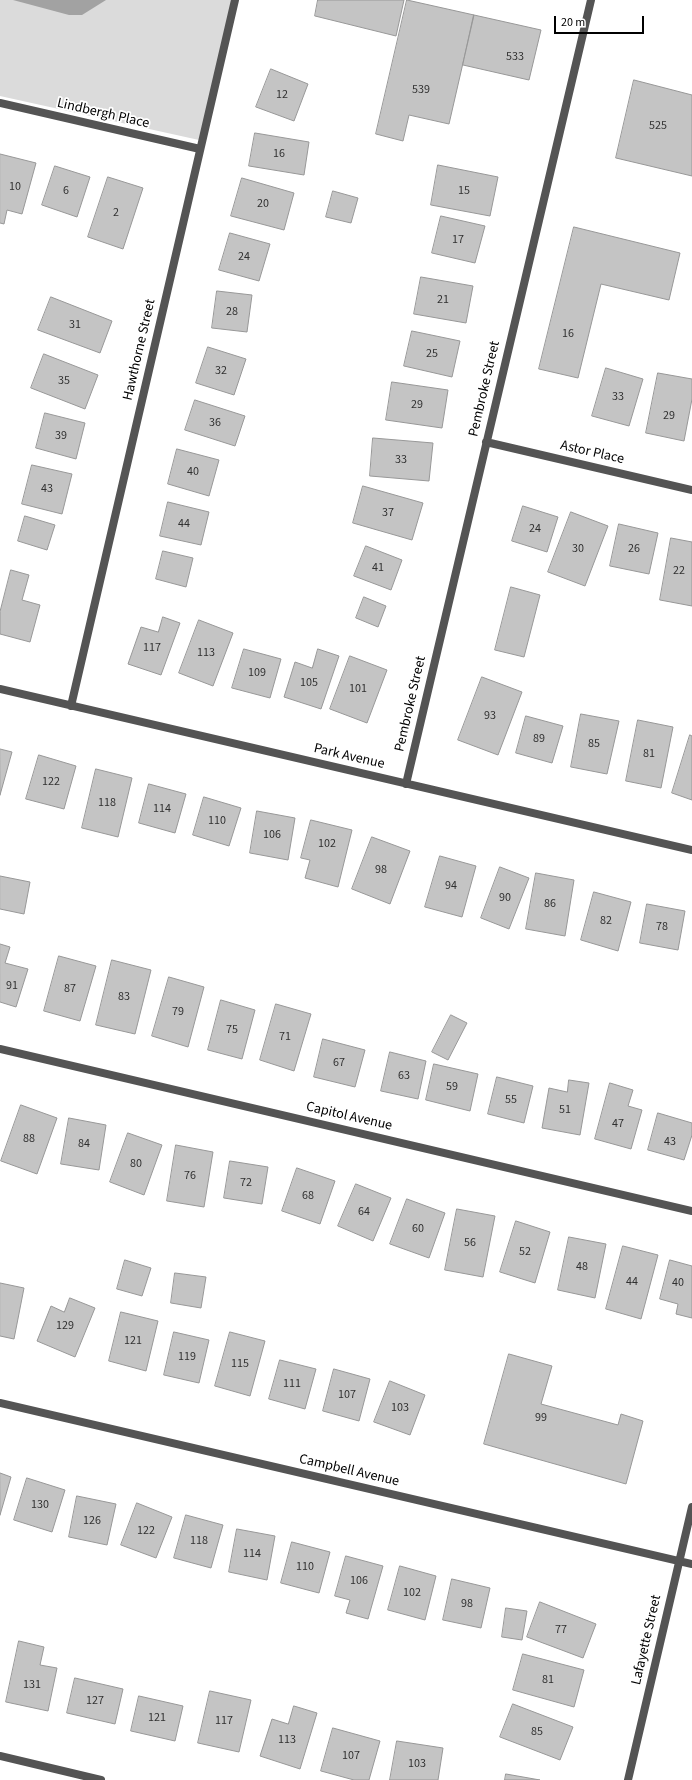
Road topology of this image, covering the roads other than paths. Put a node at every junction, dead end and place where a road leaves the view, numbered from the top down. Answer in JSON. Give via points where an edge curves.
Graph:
{"nodes":[{"id":1,"x":235,"y":0,"type":"edge"},
{"id":2,"x":591,"y":0,"type":"edge"},
{"id":3,"x":0,"y":103,"type":"edge"},
{"id":4,"x":200,"y":150,"type":"junction"},
{"id":5,"x":486,"y":442,"type":"junction"},
{"id":6,"x":692,"y":490,"type":"edge"},
{"id":7,"x":0,"y":689,"type":"edge"},
{"id":8,"x":71,"y":706,"type":"junction"},
{"id":9,"x":406,"y":784,"type":"junction"},
{"id":10,"x":692,"y":850,"type":"edge"},
{"id":11,"x":0,"y":1049,"type":"edge"},
{"id":12,"x":692,"y":1211,"type":"edge"},
{"id":13,"x":0,"y":1403,"type":"edge"},
{"id":14,"x":692,"y":1507,"type":"edge"},
{"id":15,"x":679,"y":1561,"type":"junction"},
{"id":16,"x":692,"y":1564,"type":"edge"},
{"id":17,"x":0,"y":1756,"type":"edge"},
{"id":18,"x":101,"y":1780,"type":"edge"},
{"id":19,"x":628,"y":1780,"type":"edge"}],
"edges":[{"from":1,"to":4,"type":"street","name":"Hawthorne Street"},
{"from":2,"to":5,"type":"street","name":"Pembroke Street"},
{"from":3,"to":4,"type":"street","name":"Lindbergh Place"},
{"from":4,"to":8,"type":"street","name":"Hawthorne Street"},
{"from":5,"to":6,"type":"street","name":"Astor Place"},
{"from":5,"to":9,"type":"street","name":"Pembroke Street"},
{"from":7,"to":8,"type":"street","name":"Park Avenue"},
{"from":8,"to":9,"type":"street","name":"Park Avenue"},
{"from":9,"to":10,"type":"street","name":"Park Avenue"},
{"from":11,"to":12,"type":"street","name":"Capitol Avenue"},
{"from":13,"to":15,"type":"street","name":"Campbell Avenue"},
{"from":14,"to":15,"type":"street","name":"Lafayette Street"},
{"from":15,"to":16,"type":"street","name":"Campbell Avenue"},
{"from":15,"to":19,"type":"street","name":"Lafayette Street"},
{"from":17,"to":18,"type":"street"}]}
